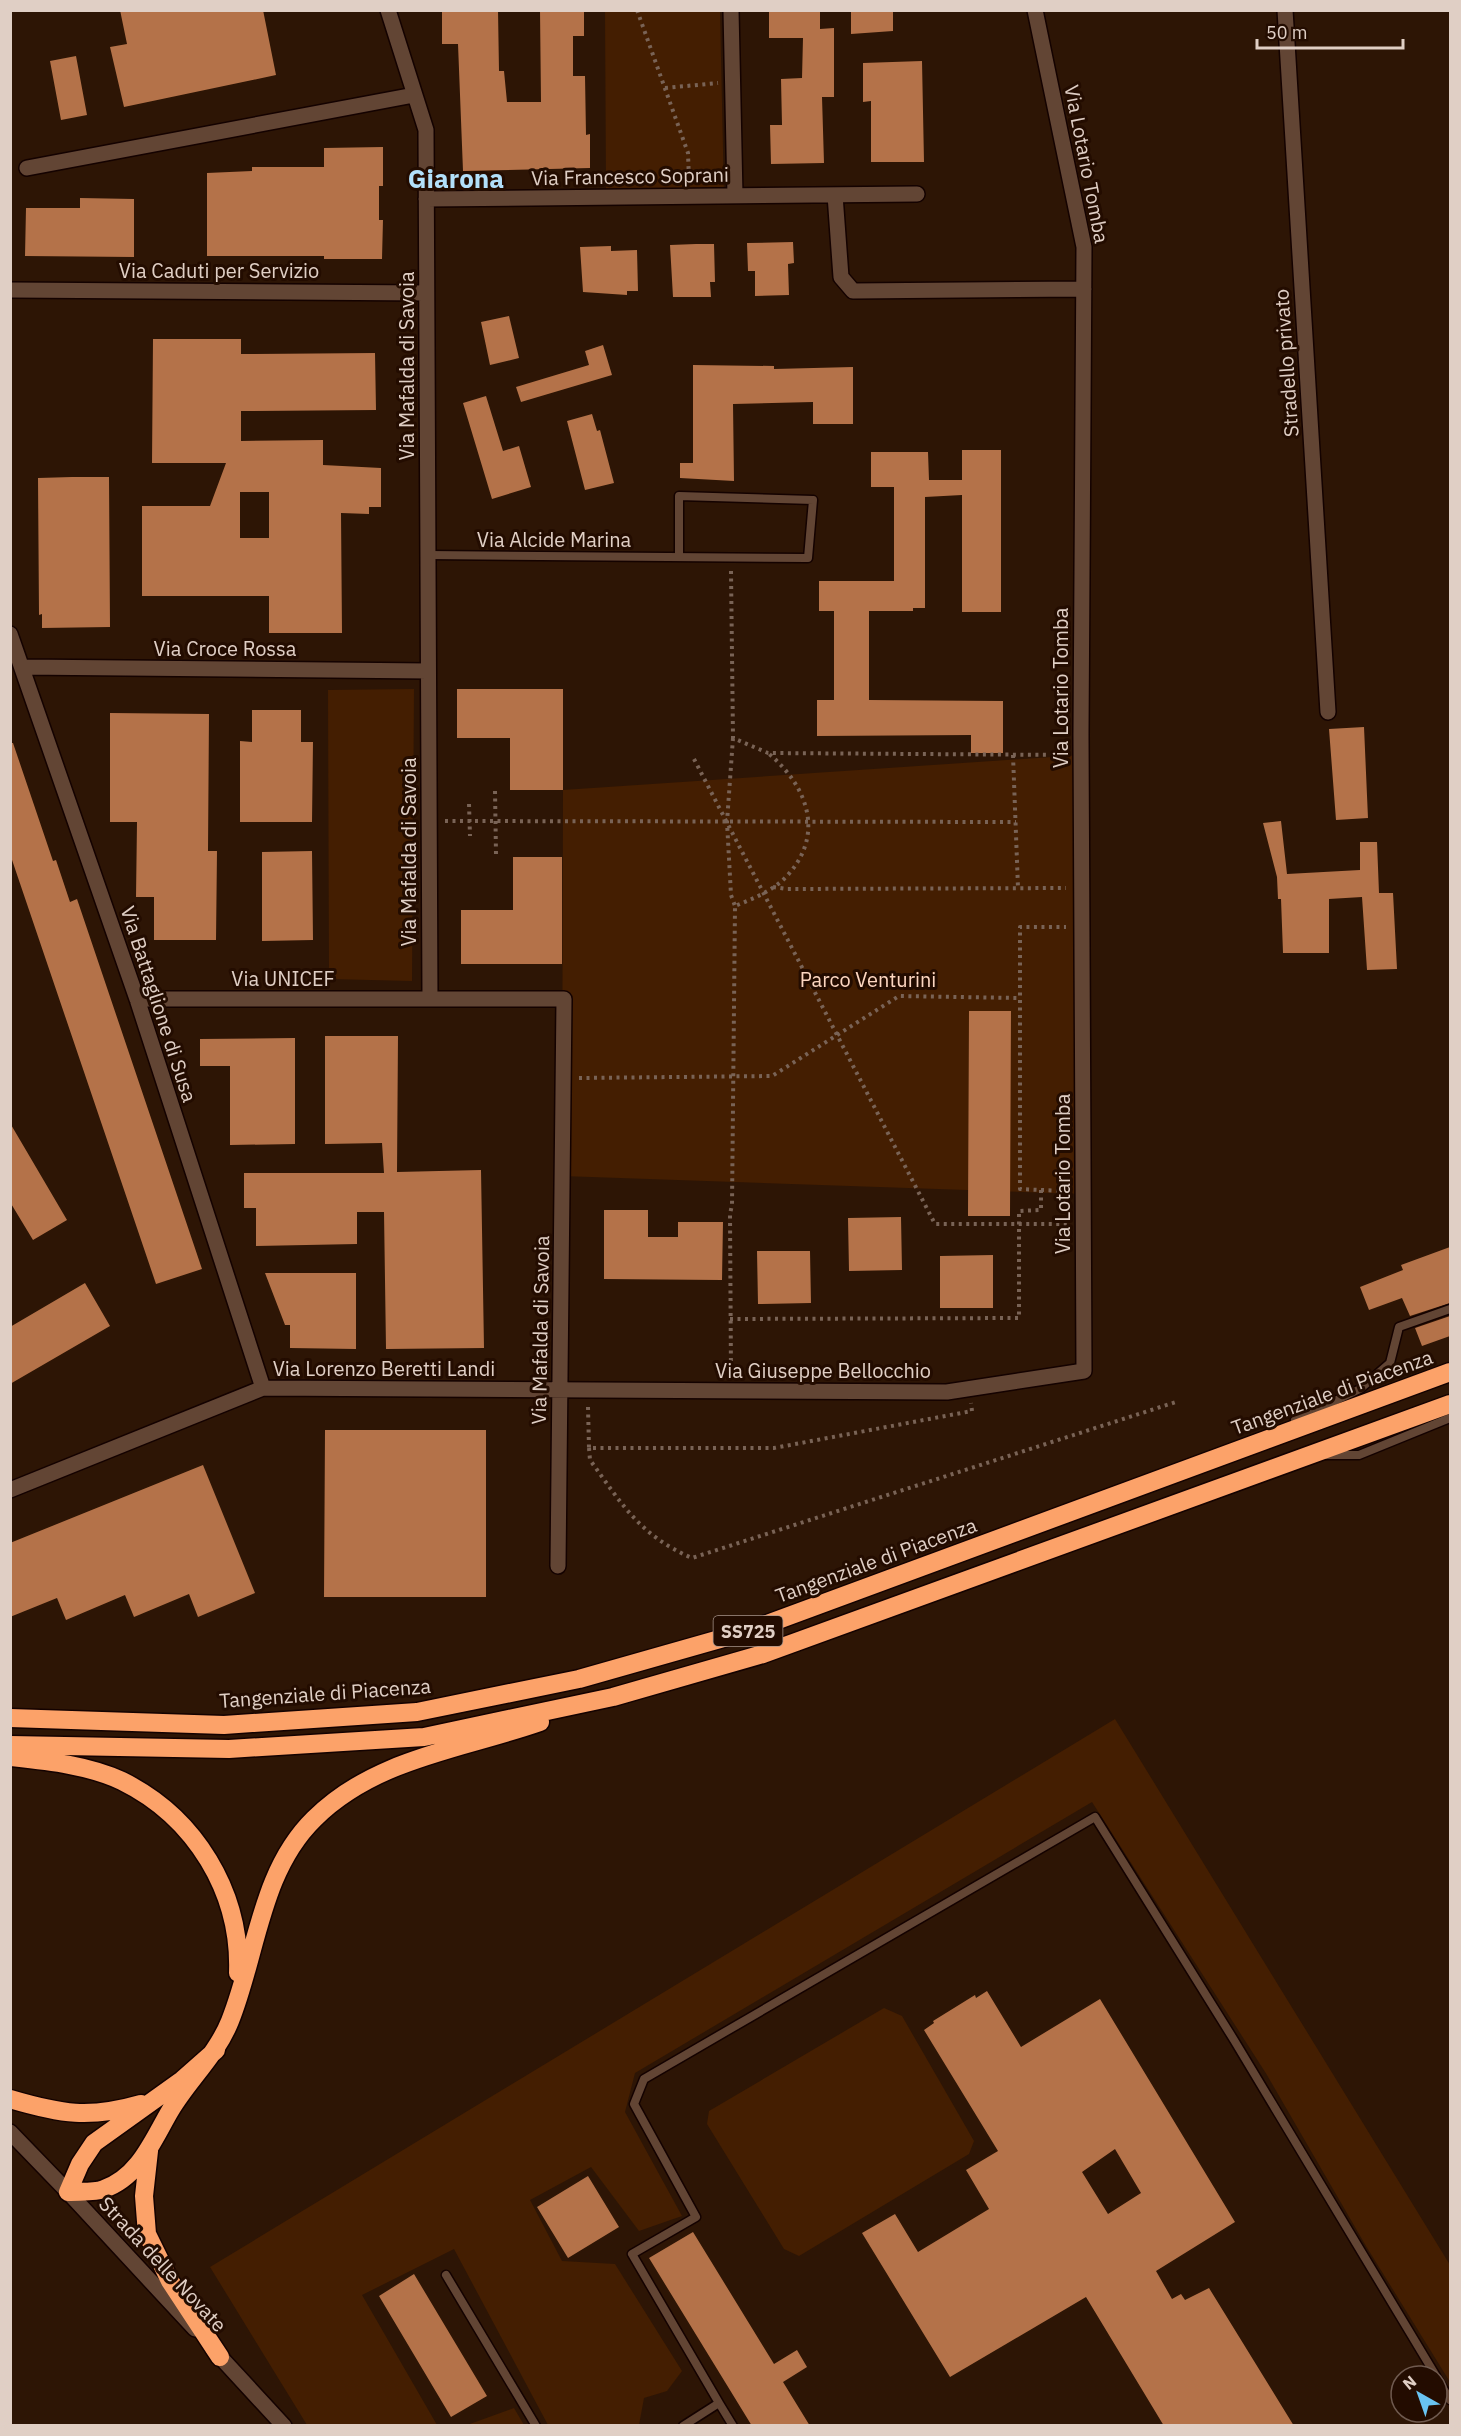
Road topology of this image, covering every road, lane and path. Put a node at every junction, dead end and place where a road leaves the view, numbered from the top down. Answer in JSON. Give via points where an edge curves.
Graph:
{"nodes":[{"id":1,"x":388,"y":10,"type":"edge"},
{"id":2,"x":637,"y":10,"type":"edge"},
{"id":3,"x":731,"y":10,"type":"edge"},
{"id":4,"x":1035,"y":10,"type":"edge"},
{"id":5,"x":1285,"y":10,"type":"edge"},
{"id":6,"x":718,"y":83,"type":"dead end"},
{"id":7,"x":665,"y":88,"type":"junction"},
{"id":8,"x":414,"y":95,"type":"junction"},
{"id":9,"x":27,"y":168,"type":"dead end"},
{"id":10,"x":689,"y":185,"type":"dead end"},
{"id":11,"x":917,"y":194,"type":"dead end"},
{"id":12,"x":835,"y":195,"type":"junction"},
{"id":13,"x":735,"y":196,"type":"junction"},
{"id":14,"x":426,"y":199,"type":"junction"},
{"id":15,"x":1084,"y":289,"type":"junction"},
{"id":16,"x":10,"y":290,"type":"edge"},
{"id":17,"x":426,"y":293,"type":"junction"},
{"id":18,"x":428,"y":555,"type":"junction"},
{"id":19,"x":679,"y":557,"type":"junction"},
{"id":20,"x":731,"y":557,"type":"junction"},
{"id":21,"x":10,"y":634,"type":"edge"},
{"id":22,"x":22,"y":668,"type":"junction"},
{"id":23,"x":428,"y":670,"type":"junction"},
{"id":24,"x":1328,"y":712,"type":"dead end"},
{"id":25,"x":733,"y":738,"type":"junction"},
{"id":26,"x":768,"y":753,"type":"junction"},
{"id":27,"x":1013,"y":755,"type":"junction"},
{"id":28,"x":1081,"y":755,"type":"junction"},
{"id":29,"x":694,"y":759,"type":"dead end"},
{"id":30,"x":495,"y":791,"type":"dead end"},
{"id":31,"x":469,"y":804,"type":"dead end"},
{"id":32,"x":429,"y":821,"type":"junction"},
{"id":33,"x":469,"y":821,"type":"junction"},
{"id":34,"x":495,"y":821,"type":"junction"},
{"id":35,"x":727,"y":822,"type":"junction"},
{"id":36,"x":1016,"y":822,"type":"junction"},
{"id":37,"x":808,"y":823,"type":"junction"},
{"id":38,"x":470,"y":836,"type":"dead end"},
{"id":39,"x":496,"y":854,"type":"dead end"},
{"id":40,"x":773,"y":887,"type":"junction"},
{"id":41,"x":1018,"y":888,"type":"junction"},
{"id":42,"x":1082,"y":888,"type":"junction"},
{"id":43,"x":763,"y":894,"type":"junction"},
{"id":44,"x":735,"y":906,"type":"junction"},
{"id":45,"x":1082,"y":927,"type":"junction"},
{"id":46,"x":1020,"y":998,"type":"junction"},
{"id":47,"x":137,"y":999,"type":"junction"},
{"id":48,"x":430,"y":999,"type":"junction"},
{"id":49,"x":837,"y":1035,"type":"junction"},
{"id":50,"x":734,"y":1077,"type":"junction"},
{"id":51,"x":563,"y":1079,"type":"junction"},
{"id":52,"x":1041,"y":1190,"type":"junction"},
{"id":53,"x":1083,"y":1192,"type":"junction"},
{"id":54,"x":1020,"y":1224,"type":"junction"},
{"id":55,"x":1083,"y":1224,"type":"junction"},
{"id":56,"x":1450,"y":1309,"type":"edge"},
{"id":57,"x":730,"y":1319,"type":"junction"},
{"id":58,"x":1084,"y":1371,"type":"joint"},
{"id":59,"x":1450,"y":1372,"type":"edge"},
{"id":60,"x":262,"y":1388,"type":"junction"},
{"id":61,"x":970,"y":1388,"type":"junction"},
{"id":62,"x":561,"y":1391,"type":"junction"},
{"id":63,"x":588,"y":1391,"type":"junction"},
{"id":64,"x":731,"y":1391,"type":"junction"},
{"id":65,"x":1176,"y":1402,"type":"dead end"},
{"id":66,"x":1450,"y":1404,"type":"edge"},
{"id":67,"x":1450,"y":1418,"type":"edge"},
{"id":68,"x":589,"y":1448,"type":"junction"},
{"id":69,"x":1308,"y":1455,"type":"junction"},
{"id":70,"x":1155,"y":1481,"type":"junction"},
{"id":71,"x":10,"y":1490,"type":"edge"},
{"id":72,"x":558,"y":1566,"type":"dead end"},
{"id":73,"x":613,"y":1697,"type":"junction"},
{"id":74,"x":10,"y":1718,"type":"edge"},
{"id":75,"x":10,"y":1745,"type":"edge"},
{"id":76,"x":10,"y":1757,"type":"edge"},
{"id":77,"x":238,"y":1998,"type":"junction"},
{"id":78,"x":216,"y":2050,"type":"junction"},
{"id":79,"x":10,"y":2099,"type":"edge"},
{"id":80,"x":152,"y":2101,"type":"junction"},
{"id":81,"x":10,"y":2132,"type":"edge"},
{"id":82,"x":149,"y":2151,"type":"junction"},
{"id":83,"x":68,"y":2192,"type":"junction"},
{"id":84,"x":446,"y":2275,"type":"dead end"},
{"id":85,"x":220,"y":2357,"type":"junction"},
{"id":86,"x":1428,"y":2364,"type":"edge"},
{"id":87,"x":719,"y":2403,"type":"junction"},
{"id":88,"x":284,"y":2426,"type":"edge"},
{"id":89,"x":536,"y":2426,"type":"edge"},
{"id":90,"x":683,"y":2426,"type":"edge"},
{"id":91,"x":733,"y":2426,"type":"edge"}],
"edges":[{"from":1,"to":8,"type":"street","name":"Via Mafalda di Savoia"},
{"from":2,"to":7,"type":"path"},
{"from":3,"to":13,"type":"street"},
{"from":4,"to":15,"type":"street","name":"Via Lotario Tomba","via":[[1084,247]]},
{"from":5,"to":24,"type":"street","name":"Stradello privato"},
{"from":6,"to":7,"type":"path"},
{"from":7,"to":10,"type":"path","via":[[688,153]]},
{"from":8,"to":9,"type":"street"},
{"from":8,"to":14,"type":"street","name":"Via Mafalda di Savoia","via":[[426,130]]},
{"from":11,"to":12,"type":"street","name":"Via Francesco Soprani"},
{"from":12,"to":13,"type":"street","name":"Via Francesco Soprani"},
{"from":12,"to":15,"type":"street","via":[[841,277],[853,291]]},
{"from":13,"to":14,"type":"street","name":"Via Francesco Soprani"},
{"from":14,"to":17,"type":"street","name":"Via Mafalda di Savoia"},
{"from":15,"to":28,"type":"street","name":"Via Lotario Tomba"},
{"from":16,"to":17,"type":"street","name":"Via Caduti per Servizio"},
{"from":17,"to":18,"type":"street","name":"Via Mafalda di Savoia"},
{"from":18,"to":19,"type":"lane","name":"Via Alcide Marina"},
{"from":18,"to":23,"type":"street","name":"Via Mafalda di Savoia"},
{"from":19,"to":20,"type":"lane","name":"Via Alcide Marina"},
{"from":19,"to":20,"type":"lane","name":"Via Alcide Marina","via":[[680,496],[813,500],[808,558]]},
{"from":20,"to":25,"type":"path"},
{"from":21,"to":22,"type":"street","name":"Via Battaglione di Susa"},
{"from":22,"to":23,"type":"street","name":"Via Croce Rossa"},
{"from":22,"to":47,"type":"street","name":"Via Battaglione di Susa"},
{"from":23,"to":32,"type":"street","name":"Via Mafalda di Savoia"},
{"from":25,"to":26,"type":"path"},
{"from":25,"to":35,"type":"path"},
{"from":26,"to":27,"type":"path"},
{"from":26,"to":37,"type":"path","via":[[798,784]]},
{"from":27,"to":28,"type":"path"},
{"from":27,"to":36,"type":"path"},
{"from":28,"to":42,"type":"street","name":"Via Lotario Tomba"},
{"from":29,"to":35,"type":"path"},
{"from":30,"to":34,"type":"path"},
{"from":31,"to":33,"type":"path"},
{"from":32,"to":33,"type":"path"},
{"from":32,"to":48,"type":"street","name":"Via Mafalda di Savoia"},
{"from":33,"to":34,"type":"path"},
{"from":33,"to":38,"type":"path"},
{"from":34,"to":35,"type":"path"},
{"from":34,"to":39,"type":"path"},
{"from":35,"to":37,"type":"path"},
{"from":35,"to":43,"type":"path"},
{"from":35,"to":44,"type":"path"},
{"from":36,"to":37,"type":"path"},
{"from":36,"to":41,"type":"path"},
{"from":37,"to":40,"type":"path","via":[[801,856]]},
{"from":40,"to":41,"type":"path"},
{"from":40,"to":43,"type":"path"},
{"from":41,"to":42,"type":"path"},
{"from":42,"to":45,"type":"street","name":"Via Lotario Tomba"},
{"from":43,"to":44,"type":"path"},
{"from":43,"to":49,"type":"path"},
{"from":44,"to":50,"type":"path"},
{"from":45,"to":46,"type":"path","via":[[1020,927]]},
{"from":45,"to":53,"type":"street","name":"Via Lotario Tomba"},
{"from":46,"to":49,"type":"path","via":[[899,996]]},
{"from":46,"to":52,"type":"path","via":[[1020,1189]]},
{"from":47,"to":48,"type":"street","name":"Via UNICEF"},
{"from":47,"to":60,"type":"street","name":"Via Battaglione di Susa"},
{"from":48,"to":51,"type":"street","name":"Via Mafalda di Savoia","via":[[564,999]]},
{"from":49,"to":50,"type":"path","via":[[772,1076]]},
{"from":49,"to":54,"type":"path","via":[[936,1224]]},
{"from":50,"to":51,"type":"path"},
{"from":50,"to":57,"type":"path"},
{"from":51,"to":62,"type":"street","name":"Via Mafalda di Savoia"},
{"from":52,"to":53,"type":"path"},
{"from":52,"to":54,"type":"path","via":[[1041,1210],[1019,1211]]},
{"from":53,"to":55,"type":"street","name":"Via Lotario Tomba"},
{"from":54,"to":55,"type":"path"},
{"from":54,"to":57,"type":"path","via":[[1019,1318]]},
{"from":55,"to":58,"type":"street","name":"Via Lotario Tomba"},
{"from":56,"to":70,"type":"lane","via":[[1399,1327],[1390,1363],[1360,1389],[1301,1418],[1173,1465]]},
{"from":57,"to":64,"type":"path"},
{"from":58,"to":61,"type":"street","name":"Via Giuseppe Bellocchio"},
{"from":59,"to":70,"type":"highway","name":"Tangenziale di Piacenza","number":"SS725"},
{"from":60,"to":62,"type":"street","name":"Via Lorenzo Beretti Landi"},
{"from":60,"to":71,"type":"street","name":"Via Lorenzo Beretti Landi"},
{"from":61,"to":64,"type":"street","name":"Via Giuseppe Bellocchio","via":[[947,1392]]},
{"from":61,"to":68,"type":"path","via":[[972,1411],[774,1448]]},
{"from":62,"to":63,"type":"street","name":"Via Giuseppe Bellocchio"},
{"from":62,"to":72,"type":"street","name":"Via Mafalda di Savoia"},
{"from":63,"to":64,"type":"street","name":"Via Giuseppe Bellocchio"},
{"from":63,"to":68,"type":"path"},
{"from":65,"to":68,"type":"path","via":[[692,1558],[647,1533],[590,1460]]},
{"from":66,"to":69,"type":"highway","number":"SS725"},
{"from":67,"to":69,"type":"lane","via":[[1359,1455]]},
{"from":69,"to":73,"type":"highway","number":"SS725","via":[[763,1654]]},
{"from":70,"to":74,"type":"highway","name":"Tangenziale di Piacenza","number":"SS725","via":[[748,1631],[579,1679],[417,1712],[224,1725]]},
{"from":73,"to":75,"type":"highway","number":"SS725","via":[[424,1737],[229,1749]]},
{"from":73,"to":77,"type":"highway","via":[[502,1735],[430,1753],[340,1796],[313,1819],[293,1844],[268,1890]]},
{"from":76,"to":77,"type":"highway","via":[[61,1763],[121,1781],[176,1818],[212,1865],[228,1898],[239,1954]]},
{"from":77,"to":78,"type":"highway"},
{"from":78,"to":80,"type":"highway"},
{"from":78,"to":82,"type":"highway","via":[[171,2110]]},
{"from":79,"to":80,"type":"highway","via":[[64,2114],[97,2114]]},
{"from":80,"to":83,"type":"highway","via":[[94,2144]]},
{"from":81,"to":83,"type":"street","name":"Strada delle Novate"},
{"from":82,"to":83,"type":"highway","via":[[126,2177],[104,2189]]},
{"from":82,"to":85,"type":"highway","via":[[144,2196],[147,2234],[170,2281]]},
{"from":83,"to":85,"type":"street","name":"Strada delle Novate"},
{"from":84,"to":89,"type":"lane"},
{"from":85,"to":88,"type":"street","name":"Strada delle Novate"},
{"from":86,"to":87,"type":"lane","via":[[1095,1817],[644,2079],[634,2104],[696,2217],[632,2254]]},
{"from":87,"to":90,"type":"lane"},
{"from":87,"to":91,"type":"lane"}]}
